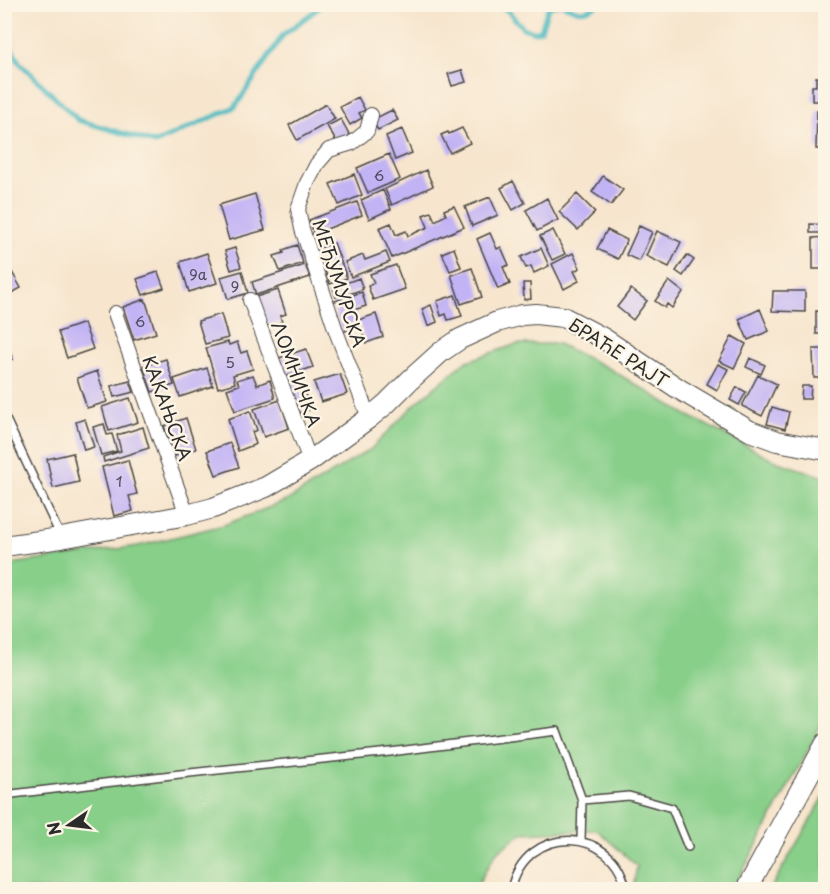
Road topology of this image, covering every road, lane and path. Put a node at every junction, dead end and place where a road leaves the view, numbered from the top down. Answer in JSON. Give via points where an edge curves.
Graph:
{"nodes":[{"id":1,"x":371,"y":115,"type":"dead end"},
{"id":2,"x":250,"y":300,"type":"dead end"},
{"id":3,"x":115,"y":313,"type":"dead end"},
{"id":4,"x":4,"y":415,"type":"edge"},
{"id":5,"x":369,"y":418,"type":"junction"},
{"id":6,"x":823,"y":448,"type":"edge"},
{"id":7,"x":310,"y":461,"type":"junction"},
{"id":8,"x":188,"y":515,"type":"junction"},
{"id":9,"x":61,"y":538,"type":"junction"},
{"id":10,"x":4,"y":546,"type":"edge"},
{"id":11,"x":825,"y":744,"type":"edge"},
{"id":12,"x":4,"y":795,"type":"edge"},
{"id":13,"x":582,"y":800,"type":"junction"},
{"id":14,"x":581,"y":841,"type":"junction"},
{"id":15,"x":688,"y":847,"type":"dead end"},
{"id":16,"x":513,"y":878,"type":"junction"},
{"id":17,"x":505,"y":890,"type":"edge"},
{"id":18,"x":511,"y":890,"type":"edge"},
{"id":19,"x":626,"y":890,"type":"edge"},
{"id":20,"x":746,"y":890,"type":"edge"}],
"edges":[{"from":1,"to":5,"type":"street","name":"МЕЂУМУРСКА","via":[[367,131],[352,143],[329,150],[317,164],[298,209],[336,331]]},
{"from":2,"to":7,"type":"street","name":"ЛОМНИЧКА"},
{"from":3,"to":8,"type":"street","name":"КАКАЊСКА"},
{"from":4,"to":9,"type":"lane"},
{"from":5,"to":6,"type":"street","name":"БРАЋЕ РАЈТ","via":[[460,339],[503,320],[536,314],[563,317],[603,338],[750,431],[777,441]]},
{"from":5,"to":7,"type":"street","name":"БРАЋЕ РАЈТ"},
{"from":7,"to":8,"type":"street","name":"БРАЋЕ РАЈТ","via":[[266,487]]},
{"from":8,"to":9,"type":"street","name":"БРАЋЕ РАЈТ"},
{"from":9,"to":10,"type":"street","name":"БРАЋЕ РАЈТ"},
{"from":11,"to":20,"type":"street"},
{"from":12,"to":13,"type":"lane","via":[[557,730]]},
{"from":13,"to":14,"type":"lane"},
{"from":13,"to":15,"type":"lane","via":[[629,796],[672,808]]},
{"from":14,"to":16,"type":"lane","via":[[564,840],[540,848],[521,863]]},
{"from":14,"to":19,"type":"lane","via":[[609,857],[620,870]]},
{"from":16,"to":17,"type":"lane"},
{"from":16,"to":18,"type":"lane"}]}
